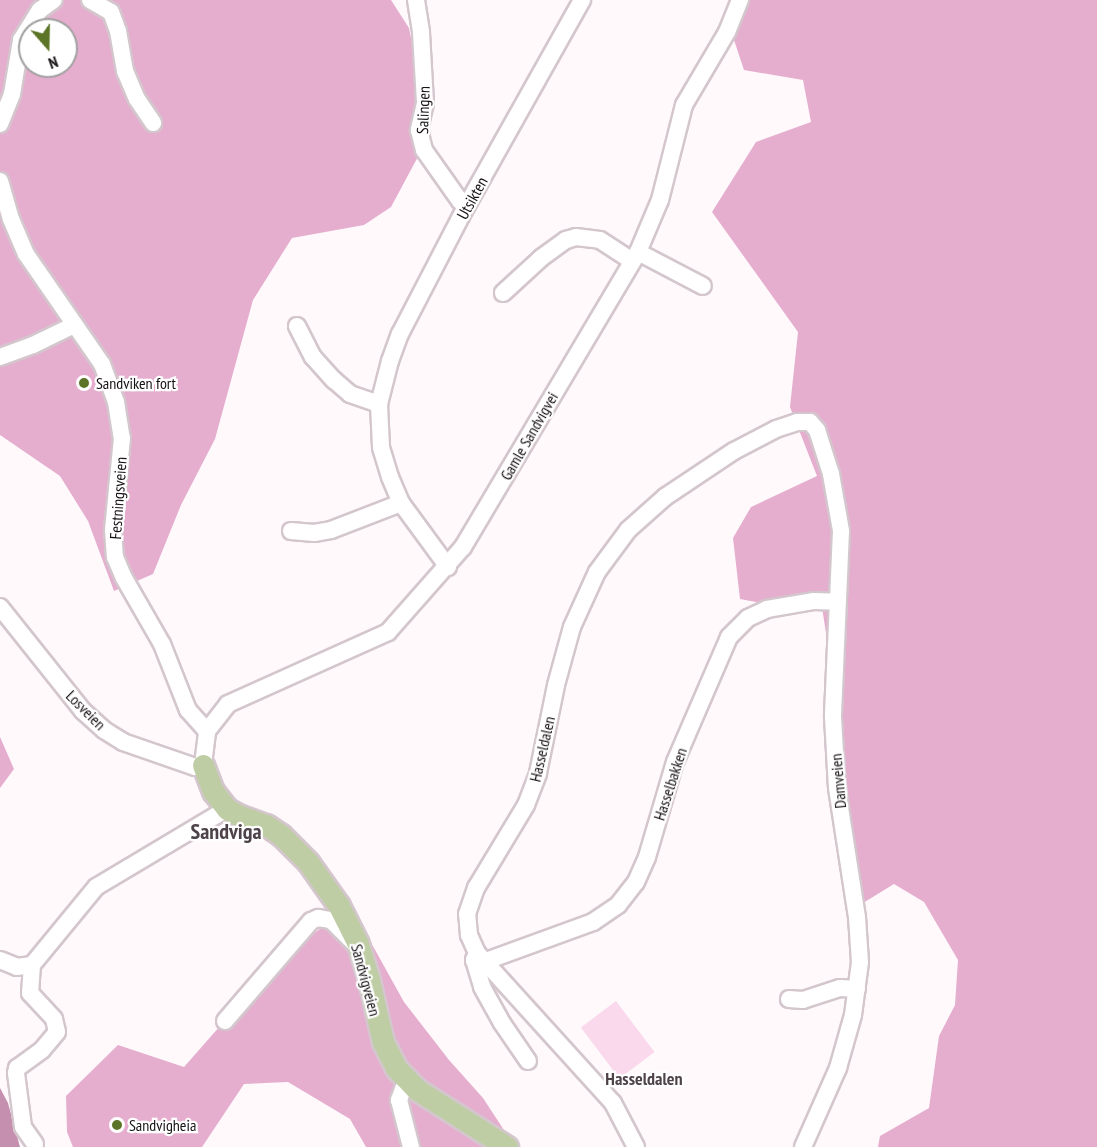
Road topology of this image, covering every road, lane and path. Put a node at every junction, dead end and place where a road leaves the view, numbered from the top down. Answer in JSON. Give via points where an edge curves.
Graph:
{"nodes":[{"id":1,"x":54,"y":0,"type":"edge"},
{"id":2,"x":90,"y":0,"type":"edge"},
{"id":3,"x":416,"y":0,"type":"edge"},
{"id":4,"x":582,"y":0,"type":"edge"},
{"id":5,"x":740,"y":0,"type":"edge"},
{"id":6,"x":153,"y":123,"type":"dead end"},
{"id":7,"x":0,"y":124,"type":"edge"},
{"id":8,"x":0,"y":181,"type":"edge"},
{"id":9,"x":467,"y":205,"type":"junction"},
{"id":10,"x":635,"y":256,"type":"junction"},
{"id":11,"x":703,"y":286,"type":"dead end"},
{"id":12,"x":503,"y":293,"type":"dead end"},
{"id":13,"x":74,"y":325,"type":"junction"},
{"id":14,"x":297,"y":326,"type":"dead end"},
{"id":15,"x":0,"y":357,"type":"edge"},
{"id":16,"x":379,"y":404,"type":"junction"},
{"id":17,"x":797,"y":422,"type":"joint"},
{"id":18,"x":401,"y":503,"type":"junction"},
{"id":19,"x":291,"y":531,"type":"dead end"},
{"id":20,"x":448,"y":567,"type":"junction"},
{"id":21,"x":837,"y":602,"type":"junction"},
{"id":22,"x":0,"y":608,"type":"edge"},
{"id":23,"x":207,"y":731,"type":"junction"},
{"id":24,"x":203,"y":765,"type":"junction"},
{"id":25,"x":227,"y":809,"type":"junction"},
{"id":26,"x":358,"y":944,"type":"junction"},
{"id":27,"x":481,"y":957,"type":"junction"},
{"id":28,"x":0,"y":960,"type":"edge"},
{"id":29,"x":32,"y":965,"type":"junction"},
{"id":30,"x":857,"y":988,"type":"junction"},
{"id":31,"x":789,"y":999,"type":"dead end"},
{"id":32,"x":225,"y":1021,"type":"dead end"},
{"id":33,"x":528,"y":1061,"type":"dead end"},
{"id":34,"x":409,"y":1083,"type":"junction"},
{"id":35,"x":35,"y":1144,"type":"dead end"},
{"id":36,"x":411,"y":1147,"type":"edge"},
{"id":37,"x":507,"y":1147,"type":"edge"},
{"id":38,"x":636,"y":1147,"type":"edge"},
{"id":39,"x":803,"y":1147,"type":"edge"}],
"edges":[{"from":1,"to":7,"type":"street","via":[[40,10],[21,40],[12,94]]},
{"from":2,"to":6,"type":"street","via":[[111,12],[125,71]]},
{"from":3,"to":9,"type":"street","name":"Salingen","via":[[425,103],[419,130],[421,140],[460,201]]},
{"from":4,"to":9,"type":"street","name":"Utsikten"},
{"from":5,"to":10,"type":"street","name":"Gamle Sandvigvei","via":[[727,32],[684,105],[660,200]]},
{"from":8,"to":13,"type":"street","name":"Festningsveien","via":[[26,254]]},
{"from":9,"to":16,"type":"street","name":"Utsikten","via":[[400,334]]},
{"from":10,"to":11,"type":"street"},
{"from":10,"to":12,"type":"street","via":[[600,240],[576,237],[542,258]]},
{"from":10,"to":20,"type":"street","name":"Gamle Sandvigvei","via":[[463,548]]},
{"from":13,"to":15,"type":"street"},
{"from":13,"to":23,"type":"street","name":"Festningsveien","via":[[102,364],[116,402],[122,438],[113,530],[115,557],[162,644],[188,710]]},
{"from":14,"to":16,"type":"street","via":[[314,357],[334,380],[350,394]]},
{"from":16,"to":18,"type":"street","name":"Utsikten","via":[[381,447]]},
{"from":17,"to":21,"type":"street","name":"Damveien","via":[[810,423],[817,430],[831,474],[841,531]]},
{"from":17,"to":27,"type":"street","name":"Hasseldalen","via":[[734,451],[682,484],[628,530],[597,572],[572,627],[538,774],[526,805],[477,888],[467,914],[469,935]]},
{"from":18,"to":19,"type":"street","via":[[330,530]]},
{"from":18,"to":20,"type":"street","name":"Utsikten"},
{"from":20,"to":23,"type":"street","name":"Gamle Sandvigvei","via":[[388,632],[228,704]]},
{"from":21,"to":27,"type":"street","name":"Hasselbakken","via":[[767,609],[748,618],[729,637],[675,762],[647,857],[636,882],[618,905],[593,922]]},
{"from":21,"to":30,"type":"street","name":"Damveien","via":[[833,717],[837,789],[857,917]]},
{"from":22,"to":24,"type":"street","name":"Losveien","via":[[83,711],[104,730],[123,742],[178,763]]},
{"from":23,"to":24,"type":"street"},
{"from":24,"to":25,"type":"main road","via":[[213,791]]},
{"from":25,"to":26,"type":"main road","name":"Sandvigveien","via":[[266,825],[294,847],[320,877]]},
{"from":25,"to":29,"type":"street","via":[[96,887]]},
{"from":26,"to":32,"type":"street","via":[[351,943],[331,920],[311,921]]},
{"from":26,"to":34,"type":"main road","name":"Sandvigveien","via":[[383,1042]]},
{"from":27,"to":33,"type":"street","via":[[474,960],[482,987]]},
{"from":27,"to":38,"type":"street","name":"Hasseldalen","via":[[613,1103]]},
{"from":28,"to":29,"type":"street","via":[[17,967]]},
{"from":29,"to":35,"type":"street","via":[[30,993],[54,1019],[57,1032],[16,1073],[23,1127]]},
{"from":30,"to":31,"type":"street","via":[[840,988],[803,1000]]},
{"from":30,"to":39,"type":"street","name":"Damveien","via":[[838,1068]]},
{"from":34,"to":36,"type":"street","via":[[399,1100]]},
{"from":34,"to":37,"type":"main road","name":"Sandvigveien"}]}
